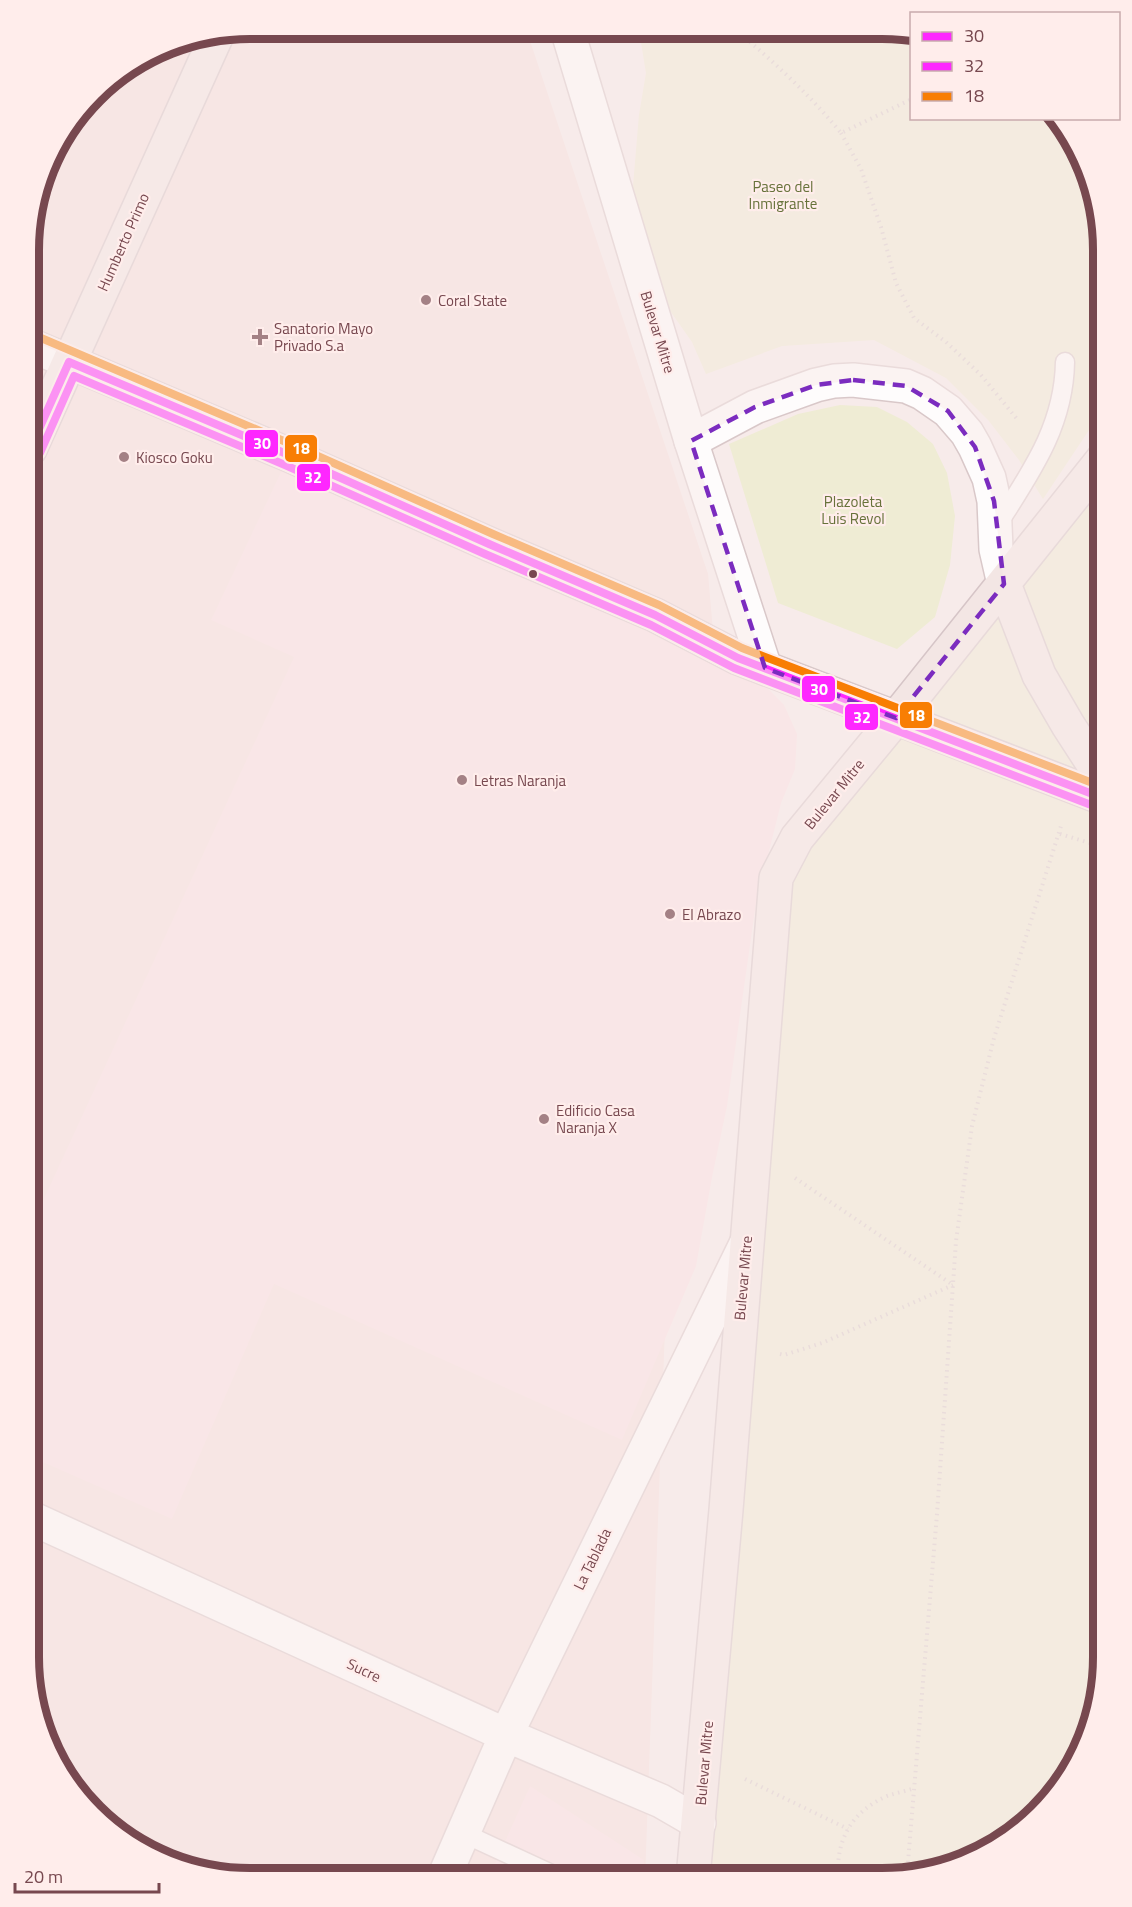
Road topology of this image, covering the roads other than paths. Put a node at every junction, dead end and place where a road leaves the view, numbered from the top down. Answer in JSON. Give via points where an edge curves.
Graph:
{"nodes":[{"id":1,"x":570,"y":39,"type":"edge"},
{"id":2,"x":214,"y":42,"type":"edge"},
{"id":3,"x":39,"y":349,"type":"edge"},
{"id":4,"x":69,"y":362,"type":"junction"},
{"id":5,"x":1065,"y":362,"type":"dead end"},
{"id":6,"x":39,"y":429,"type":"edge"},
{"id":7,"x":691,"y":441,"type":"junction"},
{"id":8,"x":1093,"y":472,"type":"edge"},
{"id":9,"x":996,"y":528,"type":"junction"},
{"id":10,"x":1004,"y":584,"type":"junction"},
{"id":11,"x":765,"y":668,"type":"junction"},
{"id":12,"x":896,"y":718,"type":"junction"},
{"id":13,"x":1093,"y":764,"type":"edge"},
{"id":14,"x":1093,"y":794,"type":"edge"},
{"id":15,"x":746,"y":1244,"type":"junction"},
{"id":16,"x":39,"y":1522,"type":"edge"},
{"id":17,"x":506,"y":1736,"type":"junction"},
{"id":18,"x":699,"y":1823,"type":"junction"},
{"id":19,"x":463,"y":1833,"type":"junction"},
{"id":20,"x":448,"y":1868,"type":"edge"},
{"id":21,"x":538,"y":1868,"type":"edge"},
{"id":22,"x":694,"y":1868,"type":"edge"}],
"edges":[{"from":1,"to":7,"type":"street","name":"Bulevar Mitre"},
{"from":2,"to":4,"type":"main road","name":"Humberto Primo"},
{"from":3,"to":4,"type":"street"},
{"from":4,"to":6,"type":"main road","name":"Humberto Primo"},
{"from":4,"to":11,"type":"street","via":[[655,615]]},
{"from":5,"to":9,"type":"lane","via":[[1065,384],[1040,459]]},
{"from":7,"to":9,"type":"street","via":[[755,407],[816,385],[853,380],[906,386],[948,411],[967,433],[989,478]]},
{"from":7,"to":11,"type":"street","name":"Bulevar Mitre"},
{"from":8,"to":10,"type":"main road","name":"Bulevar Mitre"},
{"from":9,"to":10,"type":"street"},
{"from":10,"to":12,"type":"main road","name":"Bulevar Mitre"},
{"from":10,"to":13,"type":"main road","via":[[1039,675]]},
{"from":11,"to":12,"type":"street"},
{"from":12,"to":14,"type":"main road"},
{"from":12,"to":15,"type":"main road","name":"Bulevar Mitre","via":[[797,838],[776,878]]},
{"from":15,"to":17,"type":"street","name":"La Tablada"},
{"from":15,"to":18,"type":"main road","name":"Bulevar Mitre"},
{"from":16,"to":17,"type":"street","name":"Sucre"},
{"from":17,"to":18,"type":"street","name":"Sucre","via":[[661,1801]]},
{"from":17,"to":19,"type":"street","name":"La Tablada"},
{"from":18,"to":22,"type":"main road","name":"Bulevar Mitre"},
{"from":19,"to":20,"type":"street","name":"La Tablada"},
{"from":19,"to":21,"type":"lane"}]}
